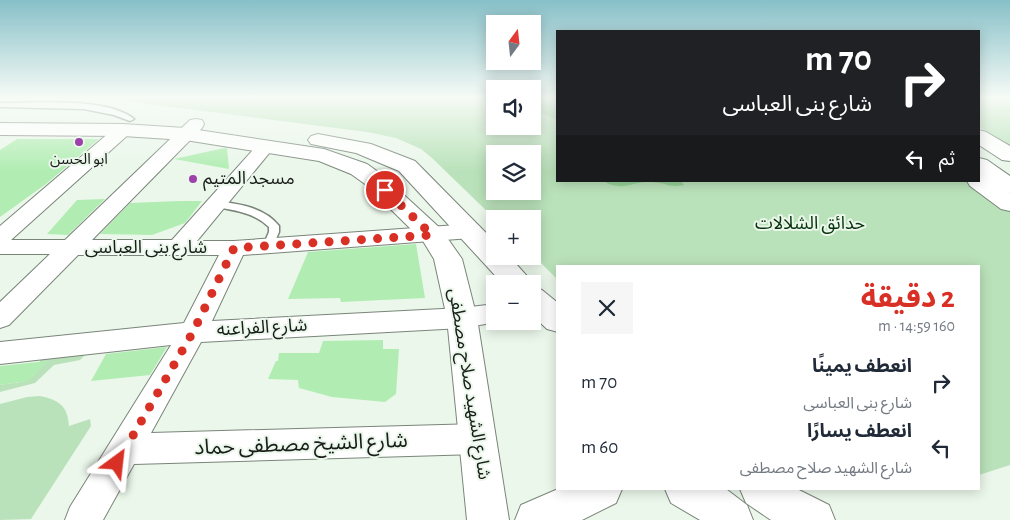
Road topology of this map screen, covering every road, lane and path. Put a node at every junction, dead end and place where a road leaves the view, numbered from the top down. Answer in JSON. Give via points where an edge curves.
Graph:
{"nodes":[{"id":1,"x":96,"y":122,"type":"edge"},
{"id":2,"x":127,"y":124,"type":"junction"},
{"id":3,"x":0,"y":129,"type":"edge"},
{"id":4,"x":191,"y":129,"type":"junction"},
{"id":5,"x":980,"y":137,"type":"edge"},
{"id":6,"x":266,"y":146,"type":"junction"},
{"id":7,"x":980,"y":151,"type":"edge"},
{"id":8,"x":1010,"y":155,"type":"edge"},
{"id":9,"x":980,"y":166,"type":"edge"},
{"id":10,"x":1010,"y":170,"type":"edge"},
{"id":11,"x":979,"y":182,"type":"edge"},
{"id":12,"x":1010,"y":186,"type":"edge"},
{"id":13,"x":217,"y":204,"type":"junction"},
{"id":14,"x":1010,"y":204,"type":"edge"},
{"id":15,"x":471,"y":231,"type":"junction"},
{"id":16,"x":432,"y":235,"type":"junction"},
{"id":17,"x":0,"y":238,"type":"edge"},
{"id":18,"x":0,"y":246,"type":"edge"},
{"id":19,"x":268,"y":246,"type":"junction"},
{"id":20,"x":71,"y":248,"type":"junction"},
{"id":21,"x":178,"y":248,"type":"junction"},
{"id":22,"x":234,"y":248,"type":"junction"},
{"id":23,"x":512,"y":275,"type":"edge"},
{"id":24,"x":486,"y":315,"type":"edge"},
{"id":25,"x":0,"y":318,"type":"edge"},
{"id":26,"x":462,"y":318,"type":"junction"},
{"id":27,"x":193,"y":332,"type":"junction"},
{"id":28,"x":0,"y":353,"type":"edge"},
{"id":29,"x":478,"y":438,"type":"junction"},
{"id":30,"x":125,"y":449,"type":"junction"},
{"id":31,"x":600,"y":490,"type":"edge"},
{"id":32,"x":688,"y":490,"type":"edge"},
{"id":33,"x":762,"y":490,"type":"edge"},
{"id":34,"x":83,"y":520,"type":"edge"},
{"id":35,"x":488,"y":520,"type":"edge"},
{"id":36,"x":536,"y":520,"type":"edge"},
{"id":37,"x":732,"y":520,"type":"edge"},
{"id":38,"x":814,"y":520,"type":"edge"}],
"edges":[{"from":1,"to":2,"type":"main road","name":"شارع الشهيد صلاح مصطفى"},
{"from":2,"to":3,"type":"main road","name":"شارع الشهيد صلاح مصطفى"},
{"from":2,"to":4,"type":"main road","name":"شارع الشهيد صلاح مصطفى"},
{"from":2,"to":17,"type":"street"},
{"from":4,"to":6,"type":"main road","name":"شارع الشهيد صلاح مصطفى"},
{"from":4,"to":15,"type":"main road","name":"شارع الشهيد صلاح مصطفى","via":[[343,143],[386,155],[407,166]]},
{"from":4,"to":20,"type":"street"},
{"from":5,"to":8,"type":"main road"},
{"from":6,"to":13,"type":"street"},
{"from":6,"to":16,"type":"main road","name":"شارع الشهيد صلاح مصطفى","via":[[324,155],[359,169],[373,178]]},
{"from":7,"to":10,"type":"main road"},
{"from":9,"to":12,"type":"main road"},
{"from":11,"to":14,"type":"main road"},
{"from":13,"to":19,"type":"lane","via":[[245,208],[269,221],[274,232]]},
{"from":13,"to":21,"type":"street"},
{"from":15,"to":16,"type":"street","name":"شارع بنى العباسى"},
{"from":15,"to":23,"type":"main road","name":"شارع الشهيد صلاح مصطفى"},
{"from":16,"to":19,"type":"street","name":"شارع بنى العباسى"},
{"from":16,"to":26,"type":"main road","name":"شارع الشهيد صلاح مصطفى","via":[[448,259]]},
{"from":18,"to":20,"type":"street","name":"شارع بنى العباسى"},
{"from":19,"to":22,"type":"street","name":"شارع بنى العباسى"},
{"from":20,"to":21,"type":"street","name":"شارع بنى العباسى"},
{"from":20,"to":25,"type":"street"},
{"from":21,"to":22,"type":"street","name":"شارع بنى العباسى"},
{"from":22,"to":27,"type":"street"},
{"from":24,"to":26,"type":"street","name":"شارع الفراعنه"},
{"from":26,"to":27,"type":"street","name":"شارع الفراعنه"},
{"from":26,"to":29,"type":"main road","name":"شارع الشهيد صلاح مصطفى"},
{"from":27,"to":28,"type":"street","name":"شارع الفراعنه"},
{"from":27,"to":30,"type":"street"},
{"from":29,"to":30,"type":"street","name":"شارع الشيخ مصطفى حماد"},
{"from":29,"to":35,"type":"main road","name":"شارع الشهيد صلاح مصطفى"},
{"from":30,"to":34,"type":"street"},
{"from":31,"to":36,"type":"main road"},
{"from":32,"to":37,"type":"main road"},
{"from":33,"to":38,"type":"main road"}]}
